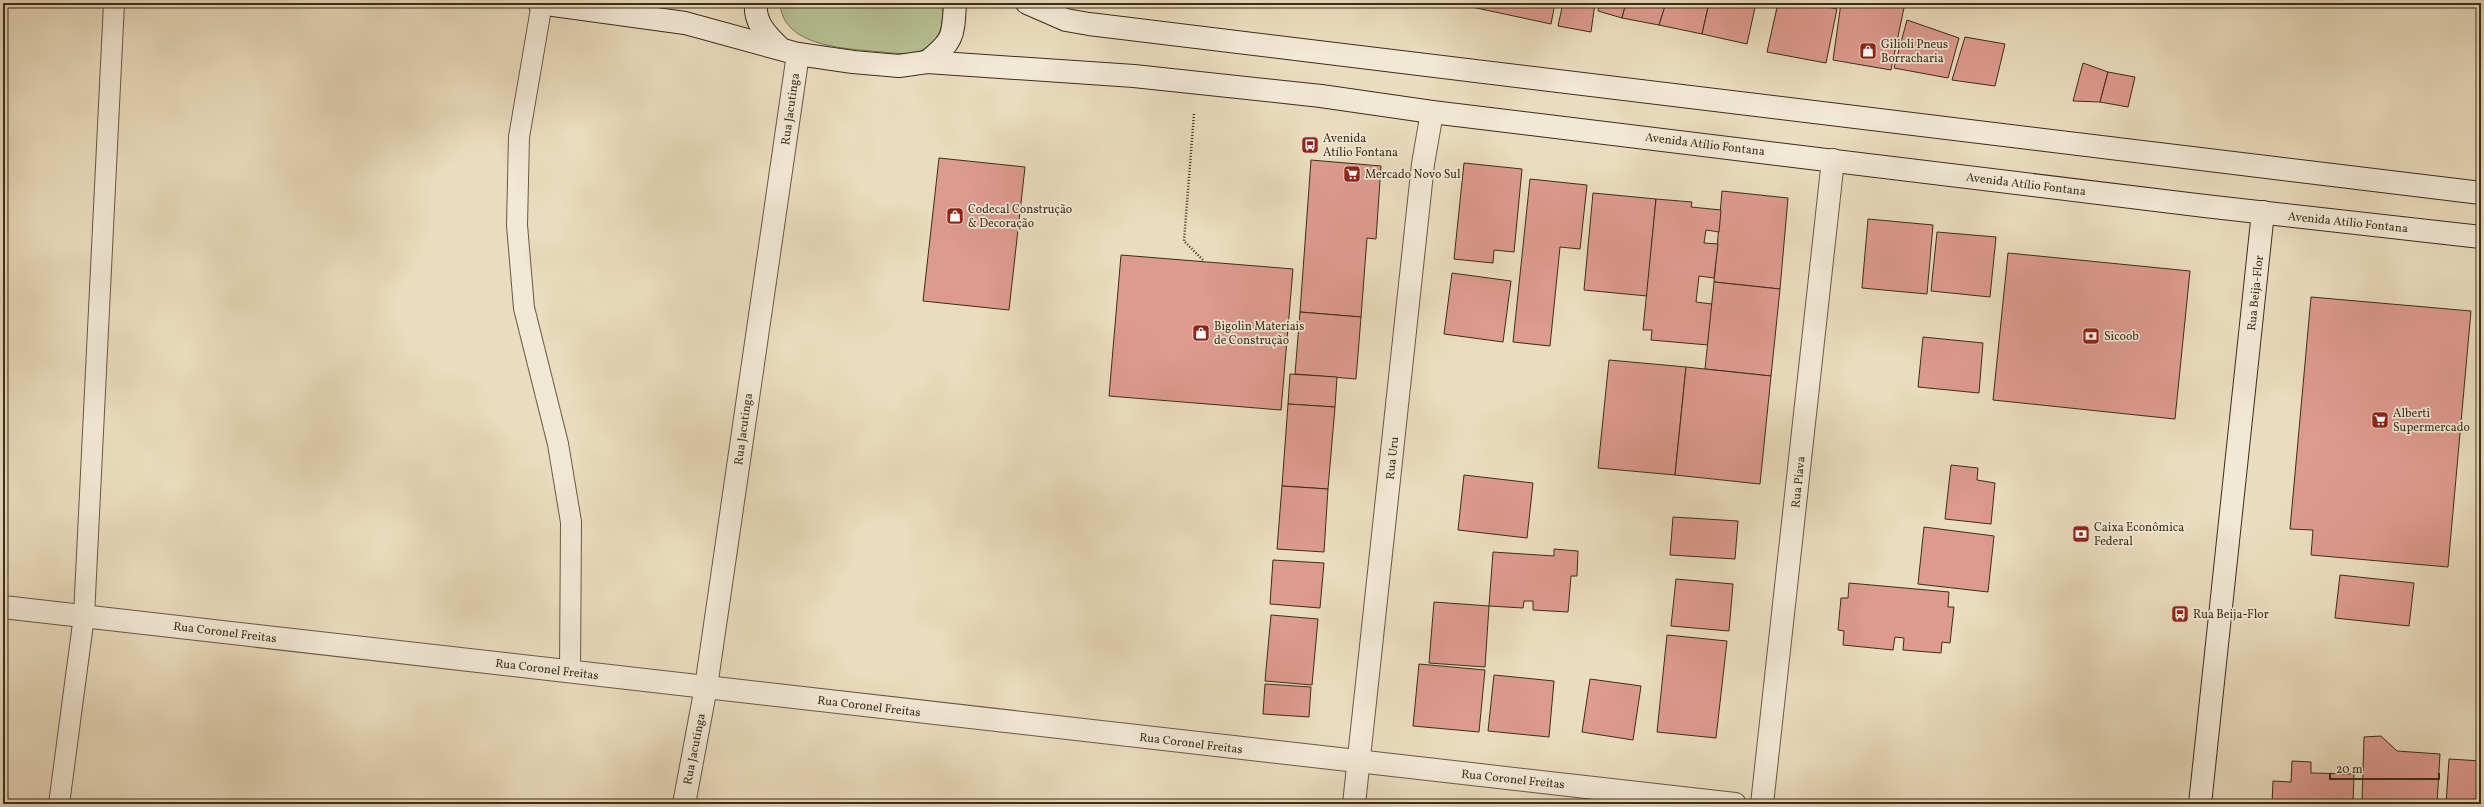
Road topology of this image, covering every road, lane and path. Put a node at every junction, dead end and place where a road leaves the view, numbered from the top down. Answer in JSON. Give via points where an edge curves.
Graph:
{"nodes":[{"id":1,"x":114,"y":3,"type":"edge"},
{"id":2,"x":541,"y":3,"type":"edge"},
{"id":3,"x":756,"y":3,"type":"edge"},
{"id":4,"x":955,"y":3,"type":"edge"},
{"id":5,"x":1027,"y":3,"type":"edge"},
{"id":6,"x":789,"y":50,"type":"junction"},
{"id":7,"x":927,"y":62,"type":"junction"},
{"id":8,"x":1196,"y":83,"type":"junction"},
{"id":9,"x":1432,"y":112,"type":"junction"},
{"id":10,"x":1833,"y":160,"type":"junction"},
{"id":11,"x":2481,"y":194,"type":"edge"},
{"id":12,"x":2264,"y":212,"type":"junction"},
{"id":13,"x":2481,"y":237,"type":"edge"},
{"id":14,"x":1204,"y":261,"type":"dead end"},
{"id":15,"x":3,"y":607,"type":"edge"},
{"id":16,"x":84,"y":616,"type":"junction"},
{"id":17,"x":570,"y":672,"type":"junction"},
{"id":18,"x":706,"y":687,"type":"junction"},
{"id":19,"x":1359,"y":762,"type":"junction"},
{"id":20,"x":59,"y":804,"type":"edge"},
{"id":21,"x":684,"y":804,"type":"edge"},
{"id":22,"x":1354,"y":804,"type":"edge"},
{"id":23,"x":1735,"y":804,"type":"edge"},
{"id":24,"x":1762,"y":804,"type":"edge"},
{"id":25,"x":2200,"y":804,"type":"edge"}],
"edges":[{"from":1,"to":16,"type":"lane"},
{"from":2,"to":6,"type":"street","via":[[685,23]]},
{"from":2,"to":17,"type":"lane","via":[[519,136],[517,226],[524,308],[558,444],[571,522]]},
{"from":3,"to":6,"type":"street","via":[[762,28]]},
{"from":4,"to":7,"type":"street","via":[[953,30],[947,46]]},
{"from":5,"to":11,"type":"street","via":[[1066,20],[1089,24]]},
{"from":6,"to":7,"type":"street","name":"Avenida Atílio Fontana","via":[[852,62],[899,66]]},
{"from":6,"to":18,"type":"street","name":"Rua Jacutinga"},
{"from":7,"to":8,"type":"street","name":"Avenida Atílio Fontana","via":[[1134,76]]},
{"from":8,"to":9,"type":"street","name":"Avenida Atílio Fontana","via":[[1321,96]]},
{"from":8,"to":14,"type":"path","via":[[1184,241]]},
{"from":9,"to":10,"type":"street","name":"Avenida Atílio Fontana"},
{"from":9,"to":19,"type":"street","name":"Rua Uru","via":[[1423,164]]},
{"from":10,"to":12,"type":"street","name":"Avenida Atílio Fontana"},
{"from":10,"to":24,"type":"street","name":"Rua Piava"},
{"from":12,"to":13,"type":"street","name":"Avenida Atílio Fontana"},
{"from":12,"to":25,"type":"street","name":"Rua Beija-Flor"},
{"from":15,"to":16,"type":"street","name":"Rua Coronel Freitas"},
{"from":16,"to":17,"type":"street","name":"Rua Coronel Freitas"},
{"from":16,"to":20,"type":"lane"},
{"from":17,"to":18,"type":"street","name":"Rua Coronel Freitas"},
{"from":18,"to":19,"type":"street","name":"Rua Coronel Freitas"},
{"from":18,"to":21,"type":"street","name":"Rua Jacutinga"},
{"from":19,"to":22,"type":"street","name":"Rua Uru"},
{"from":19,"to":23,"type":"street","name":"Rua Coronel Freitas"}]}
